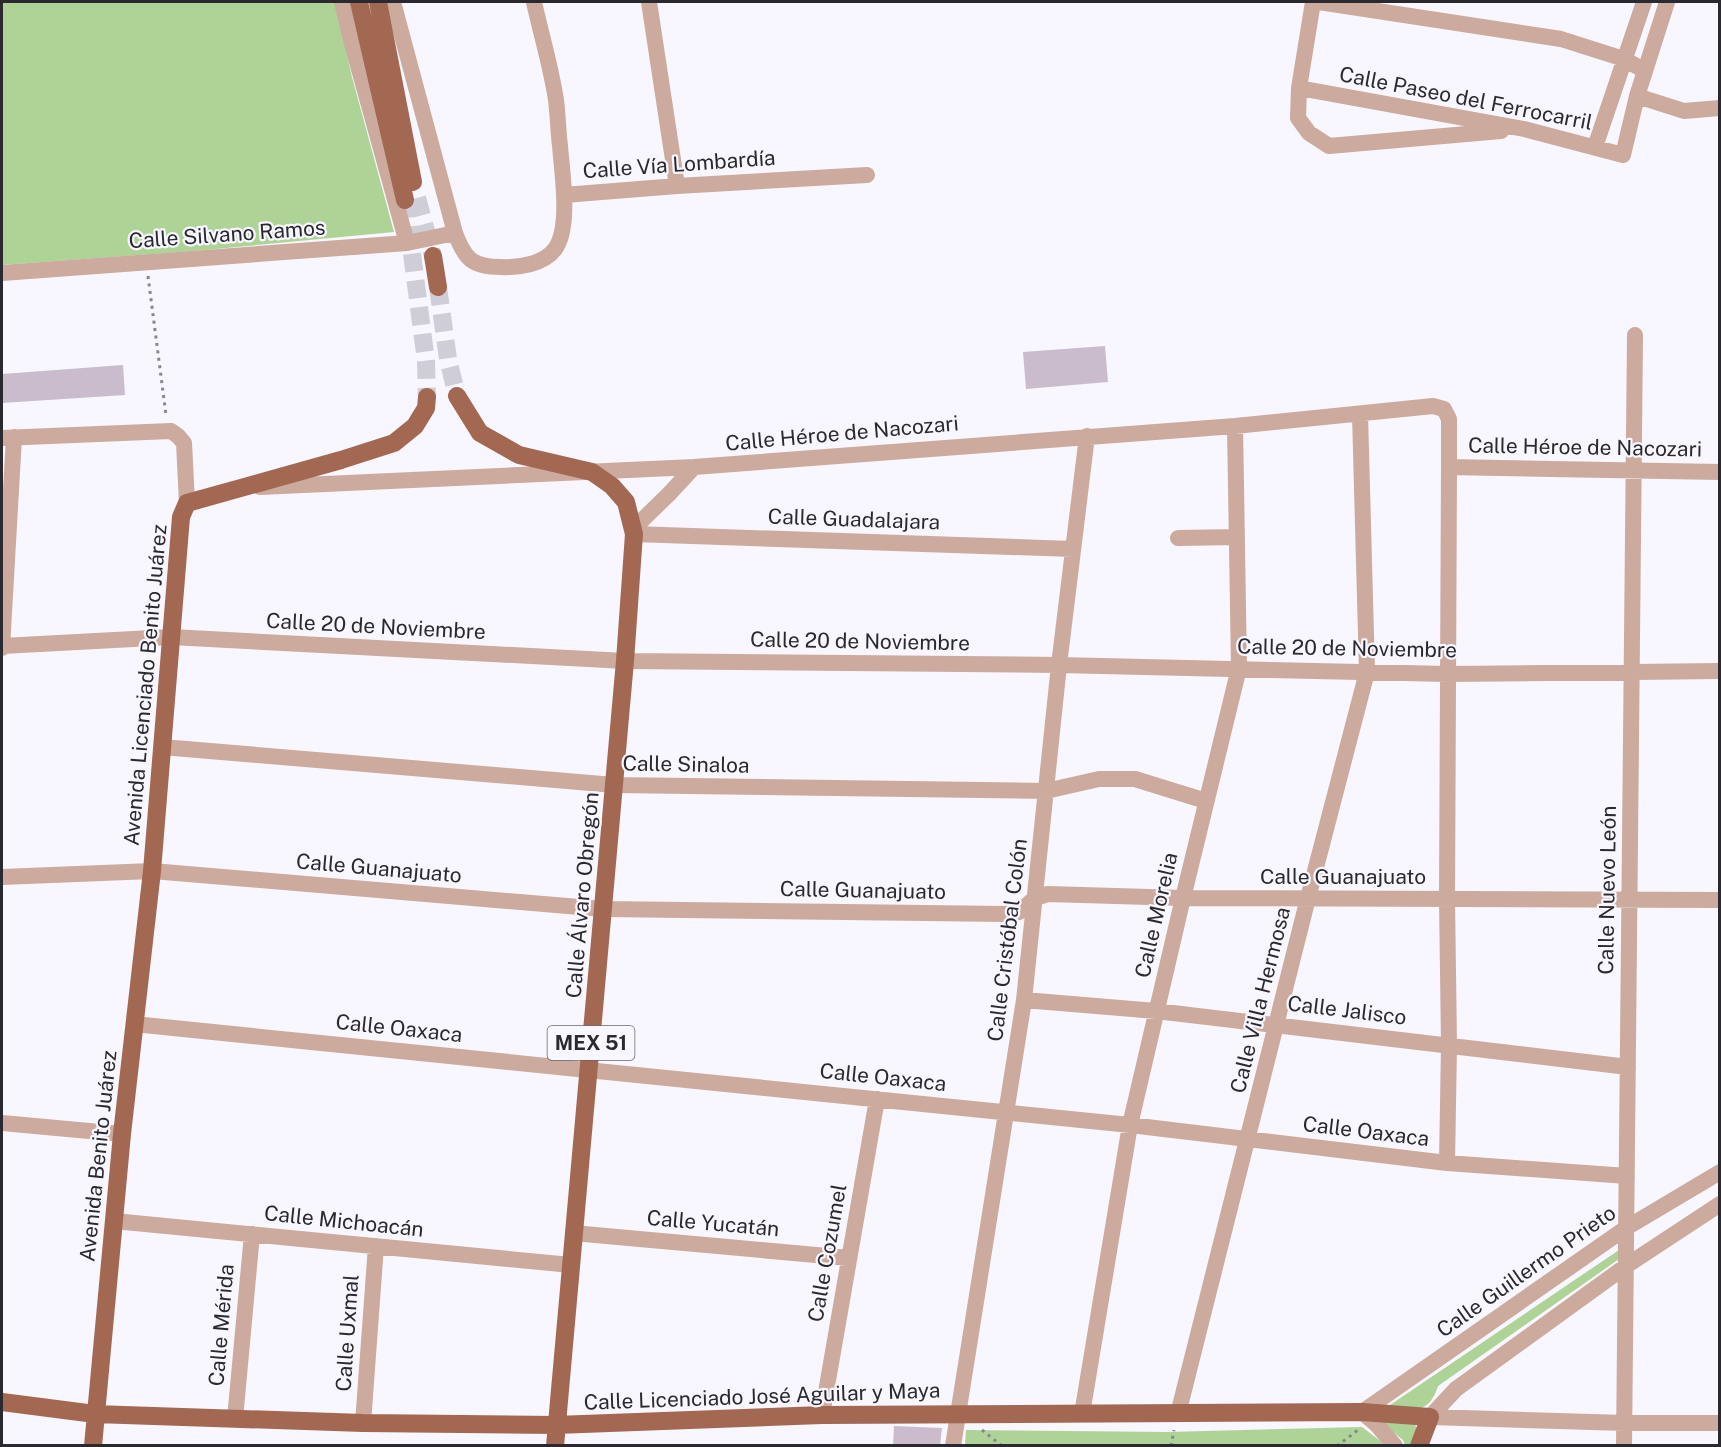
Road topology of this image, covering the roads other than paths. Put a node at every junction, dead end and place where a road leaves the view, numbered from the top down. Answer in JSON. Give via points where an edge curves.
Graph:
{"nodes":[{"id":1,"x":342,"y":2,"type":"edge"},
{"id":2,"x":360,"y":2,"type":"edge"},
{"id":3,"x":378,"y":2,"type":"edge"},
{"id":4,"x":393,"y":2,"type":"edge"},
{"id":5,"x":534,"y":2,"type":"edge"},
{"id":6,"x":649,"y":2,"type":"edge"},
{"id":7,"x":1313,"y":2,"type":"edge"},
{"id":8,"x":1319,"y":2,"type":"edge"},
{"id":9,"x":1644,"y":2,"type":"edge"},
{"id":10,"x":1667,"y":2,"type":"edge"},
{"id":11,"x":1624,"y":59,"type":"junction"},
{"id":12,"x":1645,"y":70,"type":"junction"},
{"id":13,"x":1299,"y":88,"type":"junction"},
{"id":14,"x":1637,"y":96,"type":"junction"},
{"id":15,"x":1719,"y":108,"type":"edge"},
{"id":16,"x":1524,"y":129,"type":"junction"},
{"id":17,"x":1595,"y":147,"type":"junction"},
{"id":18,"x":867,"y":174,"type":"dead end"},
{"id":19,"x":677,"y":186,"type":"junction"},
{"id":20,"x":564,"y":195,"type":"junction"},
{"id":21,"x":455,"y":233,"type":"junction"},
{"id":22,"x":407,"y":243,"type":"junction"},
{"id":23,"x":433,"y":256,"type":"tunnel mouth"},
{"id":24,"x":2,"y":273,"type":"edge"},
{"id":25,"x":438,"y":286,"type":"tunnel mouth"},
{"id":26,"x":1635,"y":335,"type":"dead end"},
{"id":27,"x":457,"y":396,"type":"tunnel mouth"},
{"id":28,"x":427,"y":397,"type":"tunnel mouth"},
{"id":29,"x":1360,"y":414,"type":"junction"},
{"id":30,"x":1235,"y":426,"type":"junction"},
{"id":31,"x":1087,"y":436,"type":"junction"},
{"id":32,"x":8,"y":438,"type":"edge"},
{"id":33,"x":694,"y":467,"type":"junction"},
{"id":34,"x":1449,"y":467,"type":"junction"},
{"id":35,"x":1634,"y":470,"type":"junction"},
{"id":36,"x":592,"y":472,"type":"junction"},
{"id":37,"x":1719,"y":472,"type":"edge"},
{"id":38,"x":242,"y":488,"type":"junction"},
{"id":39,"x":187,"y":503,"type":"junction"},
{"id":40,"x":633,"y":531,"type":"junction"},
{"id":41,"x":1237,"y":537,"type":"junction"},
{"id":42,"x":1178,"y":538,"type":"dead end"},
{"id":43,"x":1073,"y":549,"type":"junction"},
{"id":44,"x":171,"y":637,"type":"junction"},
{"id":45,"x":2,"y":647,"type":"edge"},
{"id":46,"x":625,"y":661,"type":"junction"},
{"id":47,"x":1059,"y":665,"type":"junction"},
{"id":48,"x":1239,"y":668,"type":"junction"},
{"id":49,"x":1719,"y":671,"type":"edge"},
{"id":50,"x":1367,"y":672,"type":"junction"},
{"id":51,"x":1632,"y":672,"type":"junction"},
{"id":52,"x":1448,"y":674,"type":"junction"},
{"id":53,"x":162,"y":747,"type":"junction"},
{"id":54,"x":614,"y":785,"type":"junction"},
{"id":55,"x":1046,"y":791,"type":"junction"},
{"id":56,"x":1206,"y":801,"type":"junction"},
{"id":57,"x":152,"y":871,"type":"junction"},
{"id":58,"x":2,"y":877,"type":"edge"},
{"id":59,"x":1035,"y":897,"type":"junction"},
{"id":60,"x":1183,"y":897,"type":"junction"},
{"id":61,"x":1308,"y":898,"type":"junction"},
{"id":62,"x":1447,"y":898,"type":"junction"},
{"id":63,"x":1629,"y":899,"type":"junction"},
{"id":64,"x":1719,"y":900,"type":"edge"},
{"id":65,"x":603,"y":909,"type":"junction"},
{"id":66,"x":1024,"y":1000,"type":"junction"},
{"id":67,"x":1156,"y":1011,"type":"junction"},
{"id":68,"x":134,"y":1024,"type":"junction"},
{"id":69,"x":1277,"y":1025,"type":"junction"},
{"id":70,"x":1449,"y":1045,"type":"junction"},
{"id":71,"x":1628,"y":1067,"type":"junction"},
{"id":72,"x":588,"y":1070,"type":"junction"},
{"id":73,"x":877,"y":1099,"type":"junction"},
{"id":74,"x":1006,"y":1113,"type":"junction"},
{"id":75,"x":2,"y":1123,"type":"edge"},
{"id":76,"x":1130,"y":1125,"type":"junction"},
{"id":77,"x":122,"y":1134,"type":"junction"},
{"id":78,"x":1247,"y":1140,"type":"junction"},
{"id":79,"x":1447,"y":1163,"type":"junction"},
{"id":80,"x":1719,"y":1172,"type":"edge"},
{"id":81,"x":1627,"y":1176,"type":"junction"},
{"id":82,"x":1719,"y":1204,"type":"edge"},
{"id":83,"x":114,"y":1221,"type":"junction"},
{"id":84,"x":1626,"y":1228,"type":"junction"},
{"id":85,"x":573,"y":1233,"type":"junction"},
{"id":86,"x":252,"y":1234,"type":"junction"},
{"id":87,"x":376,"y":1246,"type":"junction"},
{"id":88,"x":849,"y":1258,"type":"junction"},
{"id":89,"x":571,"y":1265,"type":"junction"},
{"id":90,"x":1626,"y":1266,"type":"junction"},
{"id":91,"x":2,"y":1402,"type":"edge"},
{"id":92,"x":1362,"y":1412,"type":"junction"},
{"id":93,"x":959,"y":1413,"type":"junction"},
{"id":94,"x":95,"y":1414,"type":"junction"},
{"id":95,"x":1082,"y":1414,"type":"junction"},
{"id":96,"x":1178,"y":1414,"type":"junction"},
{"id":97,"x":822,"y":1415,"type":"junction"},
{"id":98,"x":1430,"y":1417,"type":"junction"},
{"id":99,"x":235,"y":1419,"type":"junction"},
{"id":100,"x":363,"y":1423,"type":"junction"},
{"id":101,"x":1625,"y":1423,"type":"junction"},
{"id":102,"x":1719,"y":1423,"type":"edge"},
{"id":103,"x":556,"y":1425,"type":"junction"},
{"id":104,"x":93,"y":1446,"type":"edge"},
{"id":105,"x":555,"y":1446,"type":"edge"},
{"id":106,"x":953,"y":1446,"type":"edge"},
{"id":107,"x":1395,"y":1446,"type":"edge"},
{"id":108,"x":1419,"y":1446,"type":"edge"},
{"id":109,"x":1624,"y":1446,"type":"edge"}],
"edges":[{"from":1,"to":22,"type":"street"},
{"from":2,"to":3,"type":"main road","via":[[411,199]]},
{"from":4,"to":21,"type":"street","name":"Calle Vía Lombardía"},
{"from":5,"to":20,"type":"street","via":[[556,100]]},
{"from":6,"to":19,"type":"street"},
{"from":7,"to":13,"type":"street"},
{"from":8,"to":11,"type":"street","via":[[1561,39]]},
{"from":9,"to":11,"type":"street"},
{"from":10,"to":12,"type":"street"},
{"from":11,"to":12,"type":"street"},
{"from":11,"to":17,"type":"street"},
{"from":12,"to":14,"type":"street"},
{"from":13,"to":16,"type":"street","name":"Calle Paseo del Ferrocarril"},
{"from":13,"to":16,"type":"street","via":[[1298,118],[1309,133],[1329,146]]},
{"from":14,"to":15,"type":"street","via":[[1684,111]]},
{"from":14,"to":17,"type":"street","name":"Calle Paseo del Ferrocarril","via":[[1623,155]]},
{"from":16,"to":17,"type":"street","name":"Calle Paseo del Ferrocarril"},
{"from":18,"to":19,"type":"street","name":"Calle Vía Lombardía"},
{"from":19,"to":20,"type":"street","name":"Calle Vía Lombardía"},
{"from":20,"to":21,"type":"street","name":"Calle Vía Lombardía","via":[[562,235],[545,260],[511,268],[486,267],[472,262]]},
{"from":21,"to":22,"type":"street","name":"Calle Silvano Ramos"},
{"from":22,"to":24,"type":"street","name":"Calle Silvano Ramos"},
{"from":23,"to":25,"type":"main road"},
{"from":26,"to":35,"type":"street","name":"Calle Nuevo León"},
{"from":27,"to":36,"type":"main road","via":[[480,433],[519,455]]},
{"from":28,"to":38,"type":"main road","via":[[426,408],[415,426],[394,443]]},
{"from":29,"to":30,"type":"street","name":"Calle Héroe de Nacozari"},
{"from":29,"to":34,"type":"street","name":"Calle Héroe de Nacozari","via":[[1433,406],[1444,409],[1449,419]]},
{"from":29,"to":50,"type":"street","name":"Calle Villa Hermosa"},
{"from":30,"to":31,"type":"street","name":"Calle Héroe de Nacozari"},
{"from":30,"to":41,"type":"street","name":"Calle Morelia"},
{"from":31,"to":33,"type":"street","name":"Calle Héroe de Nacozari"},
{"from":31,"to":43,"type":"street","name":"Calle Cristóbal Colón"},
{"from":32,"to":39,"type":"street","via":[[171,431],[184,443]]},
{"from":32,"to":45,"type":"street"},
{"from":33,"to":36,"type":"street","name":"Calle Héroe de Nacozari"},
{"from":33,"to":40,"type":"street"},
{"from":34,"to":35,"type":"street","name":"Calle Héroe de Nacozari"},
{"from":34,"to":52,"type":"street"},
{"from":35,"to":37,"type":"street","name":"Calle Héroe de Nacozari"},
{"from":35,"to":51,"type":"street","name":"Calle Nuevo León"},
{"from":36,"to":38,"type":"street","name":"Calle Héroe de Nacozari"},
{"from":36,"to":40,"type":"main road","name":"Calle Álvaro Obregón","via":[[626,502]]},
{"from":38,"to":39,"type":"main road"},
{"from":39,"to":44,"type":"main road","name":"Avenida Licenciado Benito Juárez","via":[[181,517]]},
{"from":40,"to":43,"type":"street","name":"Calle Guadalajara"},
{"from":40,"to":46,"type":"main road","name":"Calle Álvaro Obregón"},
{"from":41,"to":42,"type":"street"},
{"from":41,"to":48,"type":"street","name":"Calle Morelia"},
{"from":43,"to":47,"type":"street","name":"Calle Cristóbal Colón"},
{"from":44,"to":45,"type":"street","name":"Calle 20 de Noviembre"},
{"from":44,"to":46,"type":"street","name":"Calle 20 de Noviembre"},
{"from":44,"to":53,"type":"main road","name":"Avenida Licenciado Benito Juárez"},
{"from":46,"to":47,"type":"street","name":"Calle 20 de Noviembre"},
{"from":46,"to":54,"type":"main road","name":"Calle Álvaro Obregón","number":"MEX 51"},
{"from":47,"to":48,"type":"street","name":"Calle 20 de Noviembre"},
{"from":47,"to":55,"type":"street","name":"Calle Cristóbal Colón"},
{"from":48,"to":50,"type":"street","name":"Calle 20 de Noviembre"},
{"from":48,"to":56,"type":"street","name":"Calle Morelia"},
{"from":49,"to":51,"type":"street","name":"Calle 20 de Noviembre"},
{"from":50,"to":52,"type":"street","name":"Calle 20 de Noviembre"},
{"from":50,"to":61,"type":"street","name":"Calle Villa Hermosa"},
{"from":51,"to":52,"type":"street","name":"Calle 20 de Noviembre"},
{"from":51,"to":63,"type":"street","name":"Calle Nuevo León"},
{"from":52,"to":62,"type":"street"},
{"from":53,"to":54,"type":"street","name":"Calle Sinaloa"},
{"from":53,"to":57,"type":"main road","name":"Avenida Licenciado Benito Juárez"},
{"from":54,"to":55,"type":"street","name":"Calle Sinaloa"},
{"from":54,"to":65,"type":"main road","name":"Calle Álvaro Obregón","number":"MEX 51"},
{"from":55,"to":56,"type":"street","name":"Calle Sinaloa","via":[[1099,779],[1135,779]]},
{"from":55,"to":59,"type":"street","name":"Calle Cristóbal Colón"},
{"from":56,"to":60,"type":"street","name":"Calle Morelia"},
{"from":57,"to":58,"type":"street","name":"Calle Guanajuato"},
{"from":57,"to":65,"type":"street","name":"Calle Guanajuato"},
{"from":57,"to":68,"type":"main road","name":"Avenida Benito Juárez"},
{"from":59,"to":60,"type":"street","name":"Calle Guanajuato"},
{"from":59,"to":65,"type":"street","name":"Calle Guanajuato","via":[[1019,912],[1005,914]]},
{"from":59,"to":66,"type":"street","name":"Calle Cristóbal Colón"},
{"from":60,"to":61,"type":"street","name":"Calle Guanajuato"},
{"from":60,"to":67,"type":"street","name":"Calle Morelia"},
{"from":61,"to":62,"type":"street","name":"Calle Guanajuato"},
{"from":61,"to":69,"type":"street","name":"Calle Villa Hermosa"},
{"from":62,"to":63,"type":"street","name":"Calle Guanajuato"},
{"from":62,"to":70,"type":"street"},
{"from":63,"to":64,"type":"street","name":"Calle Guanajuato"},
{"from":63,"to":71,"type":"street","name":"Calle Nuevo León"},
{"from":65,"to":72,"type":"main road","name":"Calle Álvaro Obregón","number":"MEX 51"},
{"from":66,"to":67,"type":"street","name":"Calle Jalisco"},
{"from":66,"to":74,"type":"street","name":"Calle Cristóbal Colón"},
{"from":67,"to":69,"type":"street","name":"Calle Jalisco"},
{"from":67,"to":76,"type":"street","name":"Calle Morelia"},
{"from":68,"to":72,"type":"street","name":"Calle Oaxaca"},
{"from":68,"to":77,"type":"main road","name":"Avenida Benito Juárez"},
{"from":69,"to":70,"type":"street","name":"Calle Jalisco"},
{"from":69,"to":78,"type":"street","name":"Calle Villa Hermosa"},
{"from":70,"to":71,"type":"street","name":"Calle Jalisco"},
{"from":70,"to":79,"type":"street"},
{"from":71,"to":81,"type":"street","name":"Calle Nuevo León"},
{"from":72,"to":73,"type":"street","name":"Calle Oaxaca"},
{"from":72,"to":85,"type":"main road","name":"Calle Álvaro Obregón","number":"MEX 51"},
{"from":73,"to":74,"type":"street","name":"Calle Oaxaca"},
{"from":73,"to":88,"type":"street","name":"Calle Cozumel"},
{"from":74,"to":76,"type":"street","name":"Calle Oaxaca"},
{"from":74,"to":93,"type":"street","name":"Calle Cristóbal Colón"},
{"from":75,"to":77,"type":"street"},
{"from":76,"to":78,"type":"street","name":"Calle Oaxaca"},
{"from":76,"to":95,"type":"street","name":"Calle Morelia"},
{"from":77,"to":83,"type":"main road","name":"Avenida Benito Juárez"},
{"from":78,"to":79,"type":"street","name":"Calle Oaxaca"},
{"from":78,"to":96,"type":"street","name":"Calle Villa Hermosa"},
{"from":79,"to":81,"type":"street","name":"Calle Oaxaca"},
{"from":80,"to":84,"type":"street","name":"Calle Guillermo Prieto"},
{"from":81,"to":84,"type":"street","name":"Calle Nuevo León"},
{"from":82,"to":90,"type":"street"},
{"from":83,"to":86,"type":"street","name":"Calle Michoacán"},
{"from":83,"to":94,"type":"main road","name":"Avenida Benito Juárez"},
{"from":84,"to":90,"type":"street","name":"Calle Nuevo León"},
{"from":84,"to":92,"type":"street","name":"Calle Guillermo Prieto"},
{"from":85,"to":88,"type":"street","name":"Calle Yucatán"},
{"from":85,"to":89,"type":"main road","name":"Calle Álvaro Obregón","number":"MEX 51"},
{"from":86,"to":87,"type":"street","name":"Calle Michoacán"},
{"from":86,"to":99,"type":"street","name":"Calle Mérida"},
{"from":87,"to":89,"type":"street","name":"Calle Michoacán"},
{"from":87,"to":100,"type":"street","name":"Calle Uxmal"},
{"from":88,"to":97,"type":"street","name":"Calle Cozumel"},
{"from":89,"to":103,"type":"main road","name":"Calle Álvaro Obregón","number":"MEX 51"},
{"from":90,"to":98,"type":"street","via":[[1456,1389]]},
{"from":90,"to":101,"type":"street","name":"Calle Nuevo León"},
{"from":91,"to":94,"type":"main road","name":"Calle Licenciado José Aguilar y Maya"},
{"from":92,"to":96,"type":"main road","name":"Calle Licenciado José Aguilar y Maya"},
{"from":92,"to":98,"type":"main road","name":"Calle Licenciado José Aguilar y Maya"},
{"from":92,"to":107,"type":"street"},
{"from":93,"to":95,"type":"main road","name":"Calle Licenciado José Aguilar y Maya"},
{"from":93,"to":97,"type":"main road","name":"Calle Licenciado José Aguilar y Maya"},
{"from":93,"to":106,"type":"street","name":"Calle Cristóbal Colón"},
{"from":94,"to":99,"type":"main road","name":"Calle Licenciado José Aguilar y Maya"},
{"from":94,"to":104,"type":"main road","name":"Avenida Benito Juárez"},
{"from":95,"to":96,"type":"main road","name":"Calle Licenciado José Aguilar y Maya"},
{"from":97,"to":103,"type":"main road","name":"Calle Licenciado José Aguilar y Maya"},
{"from":98,"to":101,"type":"street"},
{"from":98,"to":108,"type":"main road"},
{"from":99,"to":100,"type":"main road","name":"Calle Licenciado José Aguilar y Maya"},
{"from":100,"to":103,"type":"main road","name":"Calle Licenciado José Aguilar y Maya"},
{"from":101,"to":102,"type":"street"},
{"from":101,"to":109,"type":"street","name":"Calle Nuevo León"},
{"from":103,"to":105,"type":"main road","name":"Calle Álvaro Obregón","number":"MEX 51"}]}
